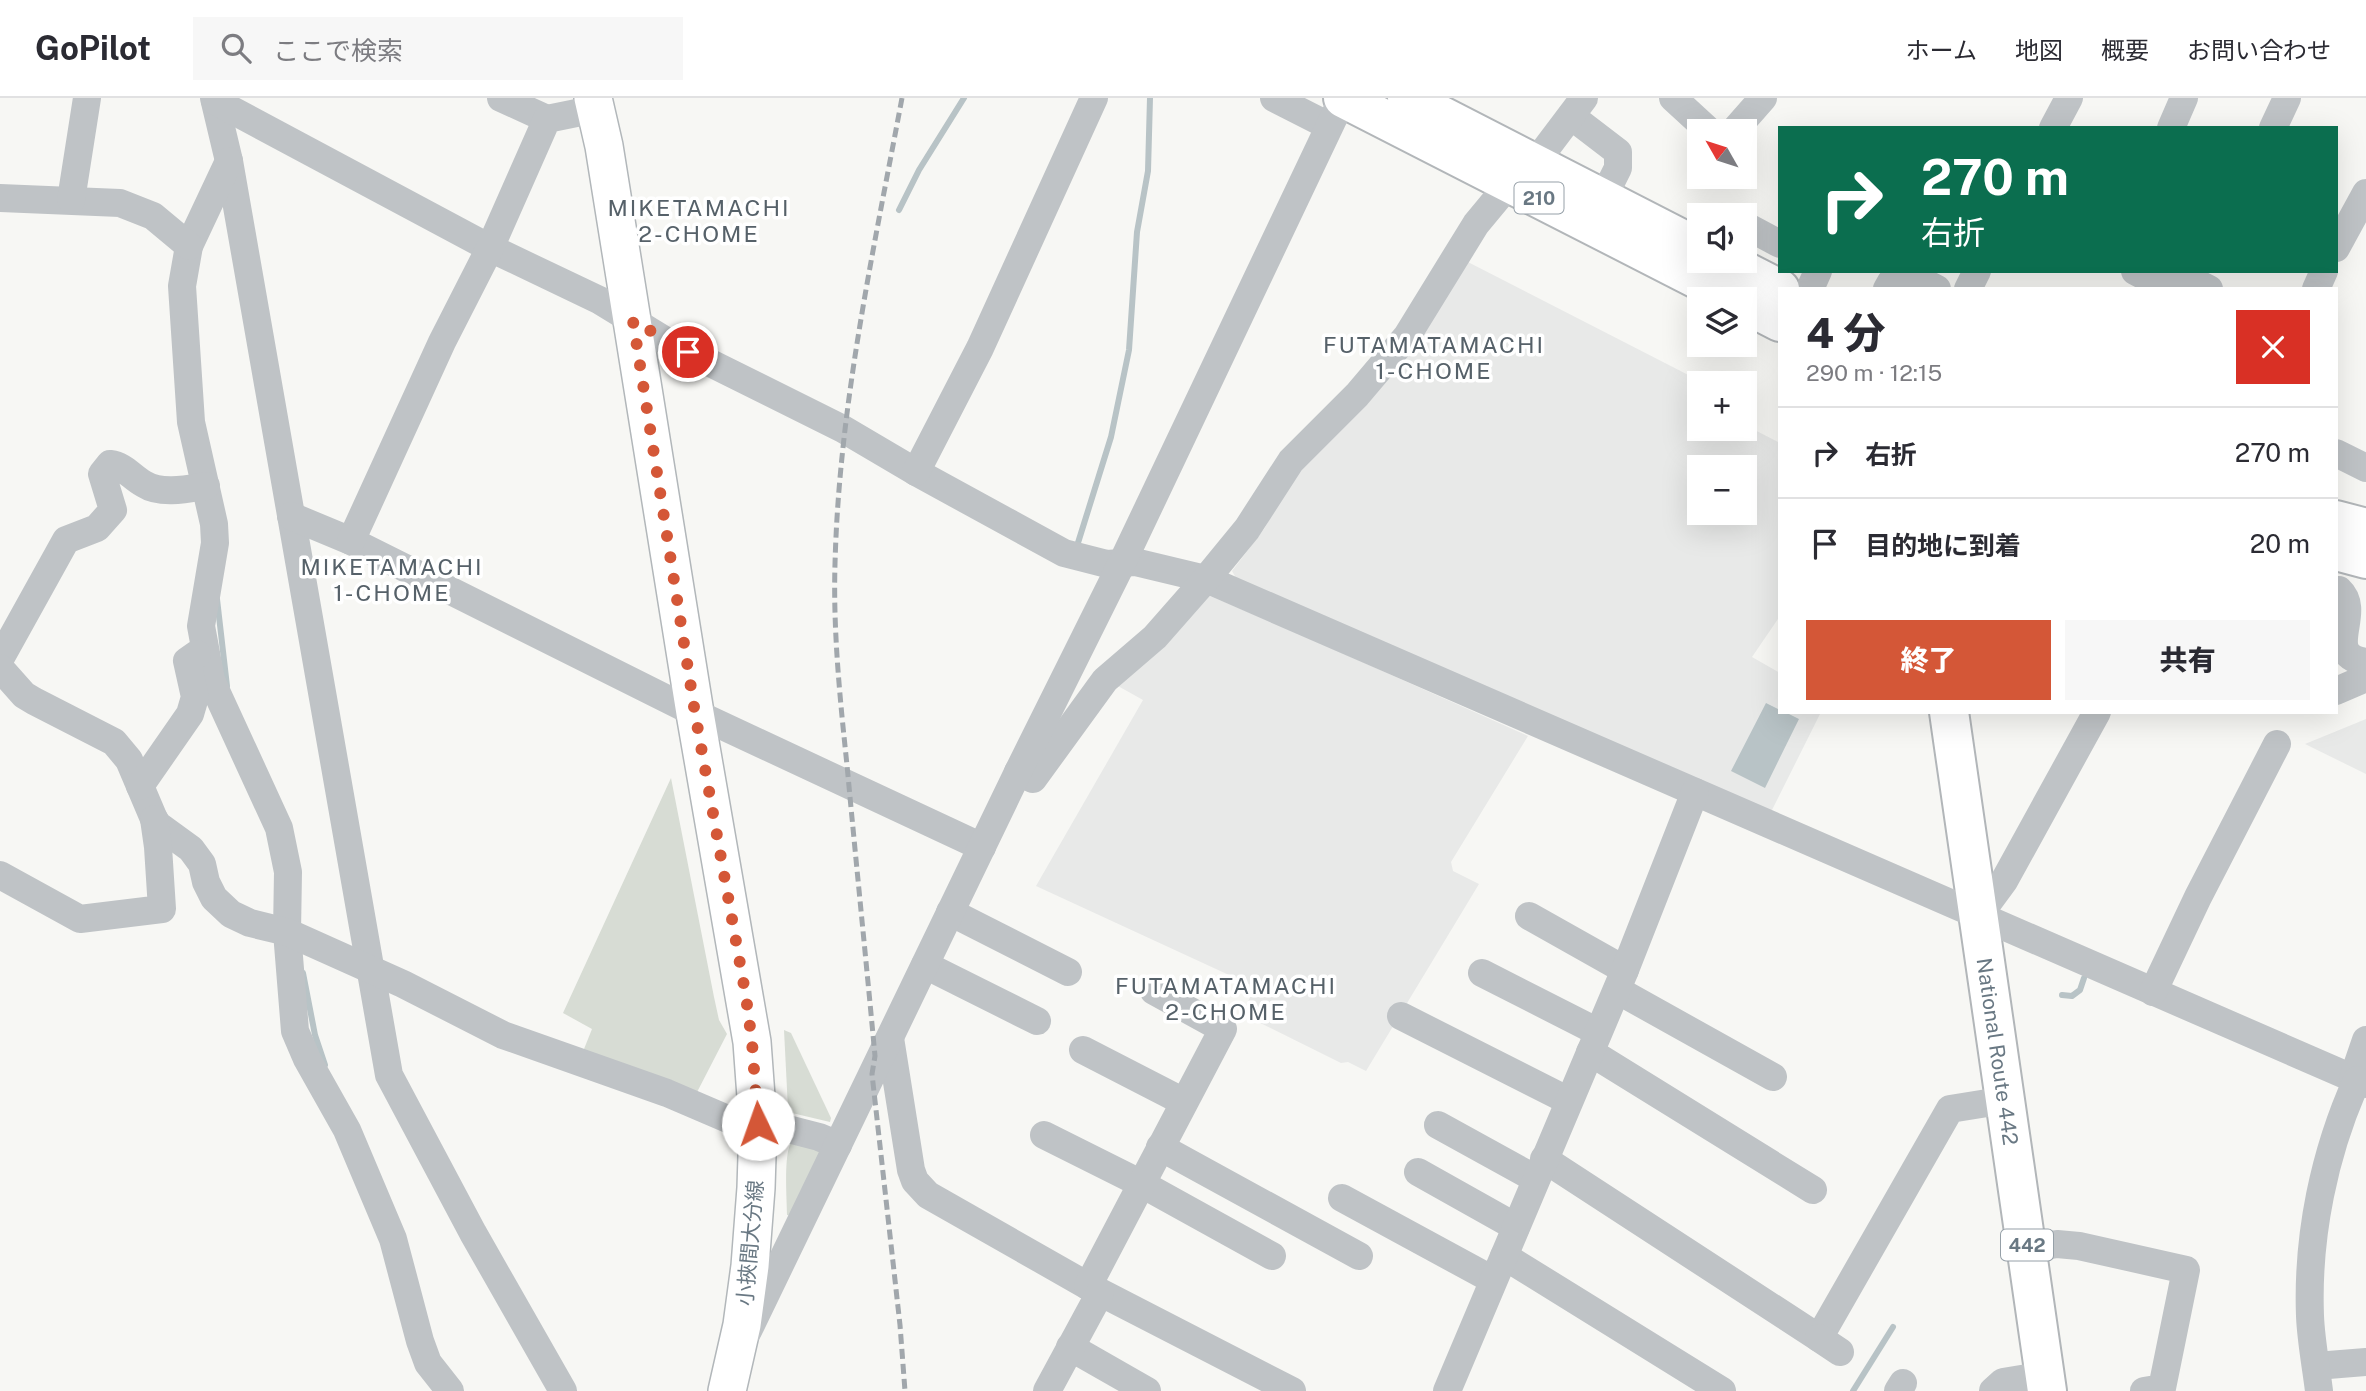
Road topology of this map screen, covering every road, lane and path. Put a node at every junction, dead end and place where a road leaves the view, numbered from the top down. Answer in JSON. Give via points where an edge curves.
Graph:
{"nodes":[{"id":1,"x":87,"y":98,"type":"edge"},
{"id":2,"x":501,"y":98,"type":"edge"},
{"id":3,"x":1094,"y":98,"type":"edge"},
{"id":4,"x":1274,"y":98,"type":"edge"},
{"id":5,"x":1407,"y":98,"type":"edge"},
{"id":6,"x":1601,"y":98,"type":"edge"},
{"id":7,"x":1673,"y":98,"type":"edge"},
{"id":8,"x":1763,"y":98,"type":"edge"},
{"id":9,"x":2069,"y":98,"type":"edge"},
{"id":10,"x":2184,"y":98,"type":"edge"},
{"id":11,"x":2287,"y":98,"type":"edge"},
{"id":12,"x":215,"y":100,"type":"edge"},
{"id":13,"x":594,"y":104,"type":"edge"},
{"id":14,"x":1339,"y":105,"type":"edge"},
{"id":15,"x":248,"y":107,"type":"edge"},
{"id":16,"x":1578,"y":112,"type":"edge"},
{"id":17,"x":547,"y":119,"type":"junction"},
{"id":18,"x":1696,"y":119,"type":"edge"},
{"id":19,"x":1745,"y":119,"type":"edge"},
{"id":20,"x":2054,"y":126,"type":"edge"},
{"id":21,"x":2172,"y":126,"type":"edge"},
{"id":22,"x":2274,"y":126,"type":"edge"},
{"id":23,"x":229,"y":161,"type":"junction"},
{"id":24,"x":1522,"y":173,"type":"junction"},
{"id":25,"x":2366,"y":193,"type":"edge"},
{"id":26,"x":0,"y":198,"type":"edge"},
{"id":27,"x":1603,"y":198,"type":"junction"},
{"id":28,"x":71,"y":200,"type":"junction"},
{"id":29,"x":1757,"y":232,"type":"edge"},
{"id":30,"x":1687,"y":236,"type":"edge"},
{"id":31,"x":1778,"y":243,"type":"edge"},
{"id":32,"x":2338,"y":244,"type":"edge"},
{"id":33,"x":189,"y":246,"type":"junction"},
{"id":34,"x":490,"y":248,"type":"junction"},
{"id":35,"x":1756,"y":273,"type":"edge"},
{"id":36,"x":2139,"y":273,"type":"edge"},
{"id":37,"x":2206,"y":282,"type":"edge"},
{"id":38,"x":1716,"y":287,"type":"edge"},
{"id":39,"x":1888,"y":287,"type":"edge"},
{"id":40,"x":1933,"y":287,"type":"edge"},
{"id":41,"x":1778,"y":288,"type":"edge"},
{"id":42,"x":1757,"y":310,"type":"edge"},
{"id":43,"x":633,"y":321,"type":"junction"},
{"id":44,"x":1778,"y":321,"type":"edge"},
{"id":45,"x":2338,"y":454,"type":"edge"},
{"id":46,"x":2366,"y":468,"type":"edge"},
{"id":47,"x":916,"y":472,"type":"junction"},
{"id":48,"x":206,"y":486,"type":"junction"},
{"id":49,"x":291,"y":516,"type":"junction"},
{"id":50,"x":351,"y":541,"type":"junction"},
{"id":51,"x":2346,"y":558,"type":"edge"},
{"id":52,"x":1122,"y":563,"type":"junction"},
{"id":53,"x":1206,"y":579,"type":"junction"},
{"id":54,"x":204,"y":650,"type":"junction"},
{"id":55,"x":0,"y":659,"type":"edge"},
{"id":56,"x":2366,"y":662,"type":"edge"},
{"id":57,"x":0,"y":668,"type":"edge"},
{"id":58,"x":2366,"y":678,"type":"edge"},
{"id":59,"x":2338,"y":690,"type":"edge"},
{"id":60,"x":695,"y":713,"type":"junction"},
{"id":61,"x":1949,"y":714,"type":"edge"},
{"id":62,"x":2096,"y":714,"type":"edge"},
{"id":63,"x":2277,"y":744,"type":"dead end"},
{"id":64,"x":1018,"y":772,"type":"junction"},
{"id":65,"x":140,"y":786,"type":"junction"},
{"id":66,"x":1695,"y":792,"type":"junction"},
{"id":67,"x":153,"y":819,"type":"junction"},
{"id":68,"x":982,"y":847,"type":"junction"},
{"id":69,"x":0,"y":875,"type":"edge"},
{"id":70,"x":950,"y":912,"type":"junction"},
{"id":71,"x":1979,"y":915,"type":"junction"},
{"id":72,"x":1529,"y":916,"type":"dead end"},
{"id":73,"x":287,"y":932,"type":"junction"},
{"id":74,"x":925,"y":965,"type":"junction"},
{"id":75,"x":369,"y":969,"type":"junction"},
{"id":76,"x":1068,"y":972,"type":"dead end"},
{"id":77,"x":1482,"y":973,"type":"dead end"},
{"id":78,"x":1621,"y":980,"type":"junction"},
{"id":79,"x":1154,"y":991,"type":"dead end"},
{"id":80,"x":2153,"y":992,"type":"junction"},
{"id":81,"x":1401,"y":1016,"type":"dead end"},
{"id":82,"x":1037,"y":1021,"type":"dead end"},
{"id":83,"x":890,"y":1038,"type":"junction"},
{"id":84,"x":2366,"y":1040,"type":"edge"},
{"id":85,"x":1594,"y":1042,"type":"junction"},
{"id":86,"x":1083,"y":1050,"type":"dead end"},
{"id":87,"x":1773,"y":1077,"type":"dead end"},
{"id":88,"x":2359,"y":1081,"type":"edge"},
{"id":89,"x":2006,"y":1100,"type":"junction"},
{"id":90,"x":1569,"y":1101,"type":"junction"},
{"id":91,"x":1184,"y":1102,"type":"junction"},
{"id":92,"x":758,"y":1124,"type":"junction"},
{"id":93,"x":1438,"y":1125,"type":"dead end"},
{"id":94,"x":1044,"y":1135,"type":"dead end"},
{"id":95,"x":838,"y":1145,"type":"junction"},
{"id":96,"x":1160,"y":1147,"type":"junction"},
{"id":97,"x":1540,"y":1169,"type":"junction"},
{"id":98,"x":1418,"y":1172,"type":"dead end"},
{"id":99,"x":1140,"y":1184,"type":"junction"},
{"id":100,"x":1813,"y":1190,"type":"dead end"},
{"id":101,"x":1342,"y":1198,"type":"dead end"},
{"id":102,"x":1516,"y":1227,"type":"junction"},
{"id":103,"x":2027,"y":1249,"type":"junction"},
{"id":104,"x":1272,"y":1256,"type":"dead end"},
{"id":105,"x":1359,"y":1256,"type":"dead end"},
{"id":106,"x":1498,"y":1268,"type":"junction"},
{"id":107,"x":1094,"y":1289,"type":"junction"},
{"id":108,"x":1070,"y":1347,"type":"junction"},
{"id":109,"x":2366,"y":1362,"type":"edge"},
{"id":110,"x":731,"y":1374,"type":"edge"},
{"id":111,"x":2318,"y":1379,"type":"edge"},
{"id":112,"x":2046,"y":1383,"type":"edge"},
{"id":113,"x":450,"y":1391,"type":"edge"},
{"id":114,"x":563,"y":1391,"type":"edge"},
{"id":115,"x":1046,"y":1391,"type":"edge"},
{"id":116,"x":1147,"y":1391,"type":"edge"},
{"id":117,"x":1292,"y":1391,"type":"edge"},
{"id":118,"x":1447,"y":1391,"type":"edge"},
{"id":119,"x":1722,"y":1391,"type":"edge"},
{"id":120,"x":1993,"y":1391,"type":"edge"},
{"id":121,"x":2144,"y":1391,"type":"edge"}],
"edges":[{"from":1,"to":28,"type":"street"},
{"from":2,"to":17,"type":"street"},
{"from":3,"to":47,"type":"street","via":[[980,348]]},
{"from":4,"to":14,"type":"street"},
{"from":5,"to":24,"type":"highway","number":"210"},
{"from":6,"to":16,"type":"street"},
{"from":7,"to":18,"type":"street"},
{"from":8,"to":19,"type":"street"},
{"from":9,"to":20,"type":"street"},
{"from":10,"to":21,"type":"street"},
{"from":11,"to":22,"type":"street"},
{"from":12,"to":15,"type":"street"},
{"from":12,"to":23,"type":"street"},
{"from":13,"to":17,"type":"street"},
{"from":13,"to":43,"type":"main road","name":"小挾間大分線"},
{"from":14,"to":24,"type":"highway","number":"210"},
{"from":14,"to":52,"type":"street"},
{"from":15,"to":34,"type":"street"},
{"from":16,"to":24,"type":"street"},
{"from":16,"to":27,"type":"street","via":[[1618,152],[1618,168]]},
{"from":17,"to":34,"type":"street"},
{"from":23,"to":33,"type":"street"},
{"from":23,"to":49,"type":"street"},
{"from":24,"to":27,"type":"highway","number":"210"},
{"from":24,"to":38,"type":"highway","number":"210"},
{"from":24,"to":53,"type":"street","via":[[1476,224],[1407,336],[1291,461],[1247,529]]},
{"from":25,"to":32,"type":"street"},
{"from":26,"to":28,"type":"street"},
{"from":27,"to":30,"type":"highway","number":"210"},
{"from":28,"to":33,"type":"street","via":[[120,203],[153,216]]},
{"from":29,"to":31,"type":"street"},
{"from":33,"to":48,"type":"street","via":[[182,286],[191,422]]},
{"from":34,"to":43,"type":"street"},
{"from":34,"to":50,"type":"street"},
{"from":35,"to":41,"type":"highway","number":"210"},
{"from":36,"to":37,"type":"street","via":[[2154,281]]},
{"from":39,"to":40,"type":"street","via":[[1912,276]]},
{"from":42,"to":44,"type":"highway"},
{"from":43,"to":47,"type":"street","via":[[843,429]]},
{"from":43,"to":60,"type":"main road","name":"小挾間大分線"},
{"from":45,"to":46,"type":"street"},
{"from":47,"to":52,"type":"street","via":[[1064,553],[1107,564]]},
{"from":48,"to":54,"type":"street","via":[[215,543],[201,626]]},
{"from":48,"to":55,"type":"street","via":[[177,490],[145,486],[120,465],[110,464],[102,474],[113,510],[97,528],[66,540]]},
{"from":49,"to":50,"type":"street"},
{"from":49,"to":75,"type":"street"},
{"from":50,"to":60,"type":"street"},
{"from":51,"to":56,"type":"street","via":[[2349,606],[2343,642],[2354,661]]},
{"from":52,"to":53,"type":"street"},
{"from":52,"to":64,"type":"street"},
{"from":53,"to":64,"type":"street","via":[[1155,637],[1105,680],[1033,779]]},
{"from":53,"to":66,"type":"street"},
{"from":54,"to":65,"type":"street","via":[[187,661],[195,697],[190,715]]},
{"from":54,"to":73,"type":"street","via":[[211,680],[279,828],[288,872]]},
{"from":57,"to":65,"type":"street","via":[[24,695],[114,742],[129,760]]},
{"from":58,"to":59,"type":"street"},
{"from":60,"to":68,"type":"street"},
{"from":60,"to":92,"type":"main road","name":"小挾間大分線","via":[[746,997]]},
{"from":61,"to":71,"type":"highway","name":"National Route 442","number":"442"},
{"from":62,"to":71,"type":"street","via":[[2009,873]]},
{"from":63,"to":80,"type":"street"},
{"from":64,"to":68,"type":"street"},
{"from":65,"to":67,"type":"street"},
{"from":66,"to":71,"type":"street"},
{"from":66,"to":78,"type":"street"},
{"from":67,"to":69,"type":"street","via":[[162,909],[80,919]]},
{"from":67,"to":73,"type":"street","via":[[191,849],[202,864],[214,898],[231,914]]},
{"from":68,"to":70,"type":"street"},
{"from":70,"to":74,"type":"street"},
{"from":70,"to":76,"type":"street"},
{"from":71,"to":80,"type":"street"},
{"from":71,"to":89,"type":"highway","name":"National Route 442","number":"442"},
{"from":72,"to":78,"type":"street"},
{"from":73,"to":75,"type":"street"},
{"from":73,"to":113,"type":"street","via":[[295,1031],[347,1130],[393,1239],[428,1363]]},
{"from":74,"to":82,"type":"street"},
{"from":74,"to":83,"type":"street"},
{"from":75,"to":92,"type":"street","via":[[503,1035],[737,1123]]},
{"from":75,"to":114,"type":"street","via":[[389,1075]]},
{"from":77,"to":85,"type":"street"},
{"from":78,"to":85,"type":"street"},
{"from":78,"to":87,"type":"street"},
{"from":79,"to":91,"type":"street","via":[[1223,1029]]},
{"from":80,"to":88,"type":"street"},
{"from":81,"to":90,"type":"street"},
{"from":83,"to":95,"type":"street"},
{"from":83,"to":107,"type":"street","via":[[915,1181],[928,1195]]},
{"from":84,"to":88,"type":"street"},
{"from":85,"to":90,"type":"street"},
{"from":85,"to":100,"type":"street"},
{"from":86,"to":91,"type":"street"},
{"from":88,"to":111,"type":"street","via":[[2344,1108],[2332,1149],[2313,1251],[2310,1320]]},
{"from":89,"to":97,"type":"street","via":[[1950,1109],[1829,1345]]},
{"from":89,"to":103,"type":"highway","name":"National Route 442","number":"442"},
{"from":90,"to":97,"type":"street"},
{"from":91,"to":96,"type":"street"},
{"from":92,"to":95,"type":"street"},
{"from":92,"to":110,"type":"main road","name":"小挾間大分線","via":[[750,1266]]},
{"from":93,"to":97,"type":"street"},
{"from":94,"to":99,"type":"street"},
{"from":95,"to":110,"type":"street"},
{"from":96,"to":99,"type":"street"},
{"from":96,"to":105,"type":"street"},
{"from":97,"to":102,"type":"street"},
{"from":98,"to":102,"type":"street"},
{"from":99,"to":104,"type":"street"},
{"from":99,"to":107,"type":"street"},
{"from":101,"to":106,"type":"street"},
{"from":102,"to":106,"type":"street"},
{"from":103,"to":112,"type":"highway","name":"National Route 442","number":"442"},
{"from":103,"to":121,"type":"street","via":[[2079,1246],[2186,1270],[2162,1388]]},
{"from":106,"to":118,"type":"street"},
{"from":106,"to":119,"type":"street"},
{"from":107,"to":108,"type":"street"},
{"from":107,"to":117,"type":"street"},
{"from":108,"to":115,"type":"street"},
{"from":108,"to":116,"type":"street"},
{"from":109,"to":111,"type":"street"},
{"from":112,"to":120,"type":"street","via":[[2003,1382]]}]}
